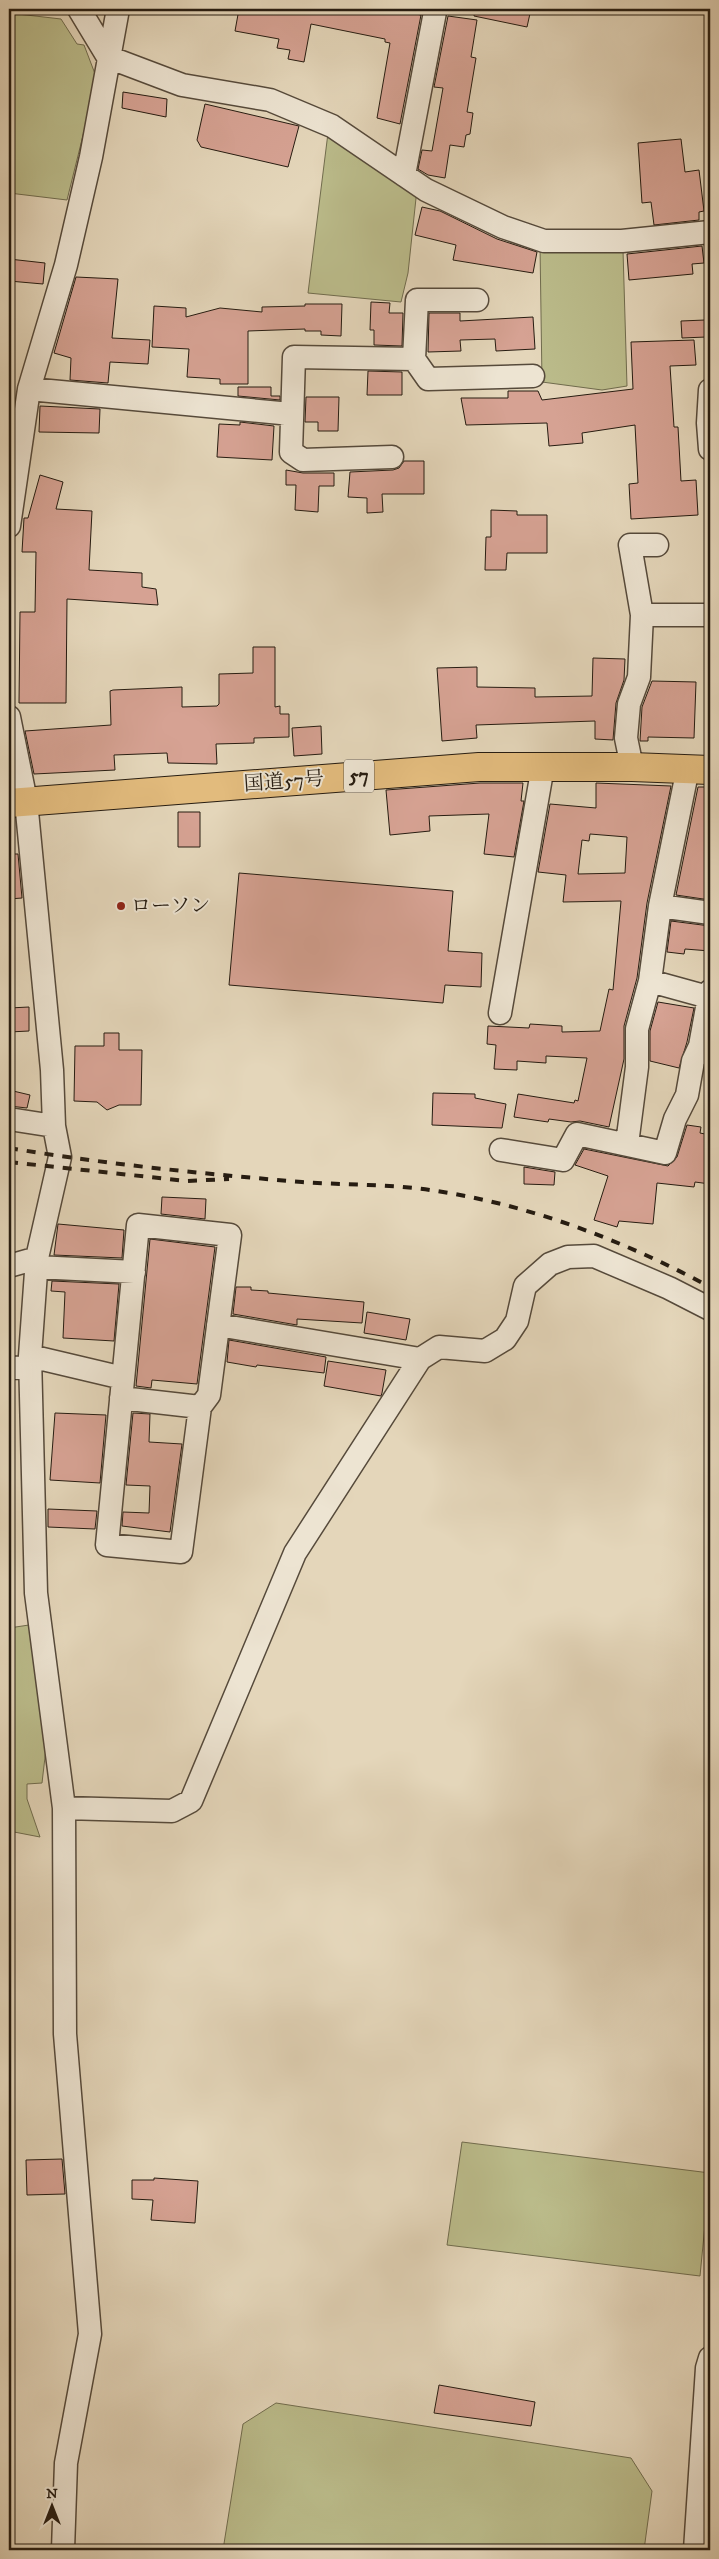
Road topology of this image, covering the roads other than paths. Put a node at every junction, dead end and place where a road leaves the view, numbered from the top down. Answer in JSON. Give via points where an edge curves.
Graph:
{"nodes":[{"id":1,"x":79,"y":9,"type":"edge"},
{"id":2,"x":118,"y":9,"type":"edge"},
{"id":3,"x":435,"y":12,"type":"dead end"},
{"id":4,"x":108,"y":57,"type":"junction"},
{"id":5,"x":404,"y":175,"type":"junction"},
{"id":6,"x":710,"y":232,"type":"edge"},
{"id":7,"x":477,"y":300,"type":"dead end"},
{"id":8,"x":414,"y":359,"type":"junction"},
{"id":9,"x":533,"y":376,"type":"dead end"},
{"id":10,"x":28,"y":389,"type":"junction"},
{"id":11,"x":710,"y":390,"type":"edge"},
{"id":12,"x":291,"y":414,"type":"junction"},
{"id":13,"x":710,"y":448,"type":"edge"},
{"id":14,"x":392,"y":457,"type":"dead end"},
{"id":15,"x":9,"y":526,"type":"edge"},
{"id":16,"x":657,"y":546,"type":"dead end"},
{"id":17,"x":642,"y":614,"type":"junction"},
{"id":18,"x":710,"y":615,"type":"edge"},
{"id":19,"x":9,"y":716,"type":"edge"},
{"id":20,"x":543,"y":766,"type":"junction"},
{"id":21,"x":632,"y":767,"type":"junction"},
{"id":22,"x":699,"y":769,"type":"edge"},
{"id":23,"x":18,"y":802,"type":"edge"},
{"id":24,"x":660,"y":906,"type":"junction"},
{"id":25,"x":710,"y":913,"type":"edge"},
{"id":26,"x":650,"y":981,"type":"junction"},
{"id":27,"x":709,"y":994,"type":"edge"},
{"id":28,"x":500,"y":1013,"type":"dead end"},
{"id":29,"x":9,"y":1119,"type":"edge"},
{"id":30,"x":54,"y":1126,"type":"junction"},
{"id":31,"x":627,"y":1144,"type":"junction"},
{"id":32,"x":501,"y":1150,"type":"dead end"},
{"id":33,"x":37,"y":1262,"type":"junction"},
{"id":34,"x":9,"y":1266,"type":"edge"},
{"id":35,"x":134,"y":1272,"type":"junction"},
{"id":36,"x":710,"y":1309,"type":"edge"},
{"id":37,"x":218,"y":1325,"type":"junction"},
{"id":38,"x":420,"y":1359,"type":"junction"},
{"id":39,"x":31,"y":1361,"type":"junction"},
{"id":40,"x":9,"y":1368,"type":"edge"},
{"id":41,"x":122,"y":1388,"type":"junction"},
{"id":42,"x":200,"y":1407,"type":"junction"},
{"id":43,"x":64,"y":1808,"type":"junction"},
{"id":44,"x":710,"y":2358,"type":"edge"},
{"id":45,"x":63,"y":2550,"type":"edge"},
{"id":46,"x":695,"y":2550,"type":"edge"}],
"edges":[{"from":1,"to":4,"type":"street"},
{"from":2,"to":4,"type":"street"},
{"from":3,"to":5,"type":"street"},
{"from":4,"to":5,"type":"street","via":[[182,85],[270,100],[332,126]]},
{"from":4,"to":10,"type":"street","via":[[91,157],[66,265]]},
{"from":5,"to":6,"type":"street","via":[[426,190],[503,227],[544,241],[622,240]]},
{"from":7,"to":8,"type":"street","via":[[417,300]]},
{"from":8,"to":9,"type":"street","via":[[428,379]]},
{"from":8,"to":12,"type":"street","via":[[294,357]]},
{"from":10,"to":12,"type":"street"},
{"from":10,"to":15,"type":"street"},
{"from":11,"to":13,"type":"street"},
{"from":12,"to":14,"type":"street","via":[[291,452],[303,460]]},
{"from":16,"to":17,"type":"street","via":[[630,546]]},
{"from":17,"to":18,"type":"street"},
{"from":17,"to":21,"type":"street","via":[[639,677],[629,704],[626,738]]},
{"from":19,"to":23,"type":"street"},
{"from":20,"to":21,"type":"highway","name":"国道57号","number":"57"},
{"from":20,"to":23,"type":"highway","name":"国道57号","number":"57","via":[[460,769]]},
{"from":20,"to":28,"type":"street"},
{"from":21,"to":22,"type":"highway","name":"国道57号","number":"57"},
{"from":22,"to":24,"type":"street"},
{"from":23,"to":30,"type":"street","via":[[52,1070]]},
{"from":24,"to":25,"type":"street"},
{"from":24,"to":26,"type":"street"},
{"from":26,"to":27,"type":"street"},
{"from":26,"to":31,"type":"street","via":[[636,1029],[637,1067]]},
{"from":27,"to":31,"type":"street","via":[[687,1095],[675,1119],[665,1153]]},
{"from":29,"to":30,"type":"street"},
{"from":30,"to":33,"type":"street","via":[[60,1157]]},
{"from":31,"to":32,"type":"street","via":[[577,1134],[563,1160]]},
{"from":33,"to":34,"type":"street"},
{"from":33,"to":35,"type":"street"},
{"from":33,"to":39,"type":"street"},
{"from":35,"to":37,"type":"street","via":[[138,1225],[230,1235]]},
{"from":35,"to":41,"type":"street"},
{"from":36,"to":38,"type":"street","via":[[594,1256],[568,1257],[550,1264],[525,1286],[517,1321],[505,1339],[485,1351],[439,1347]]},
{"from":37,"to":38,"type":"street"},
{"from":37,"to":42,"type":"street","via":[[209,1395]]},
{"from":38,"to":43,"type":"street","via":[[295,1553],[191,1801],[172,1811]]},
{"from":39,"to":40,"type":"street"},
{"from":39,"to":41,"type":"street"},
{"from":39,"to":43,"type":"street","via":[[36,1594]]},
{"from":41,"to":42,"type":"street"},
{"from":41,"to":42,"type":"street","via":[[107,1545],[181,1552]]},
{"from":43,"to":45,"type":"street","via":[[65,2034],[90,2334],[66,2463]]},
{"from":44,"to":46,"type":"street"}]}
